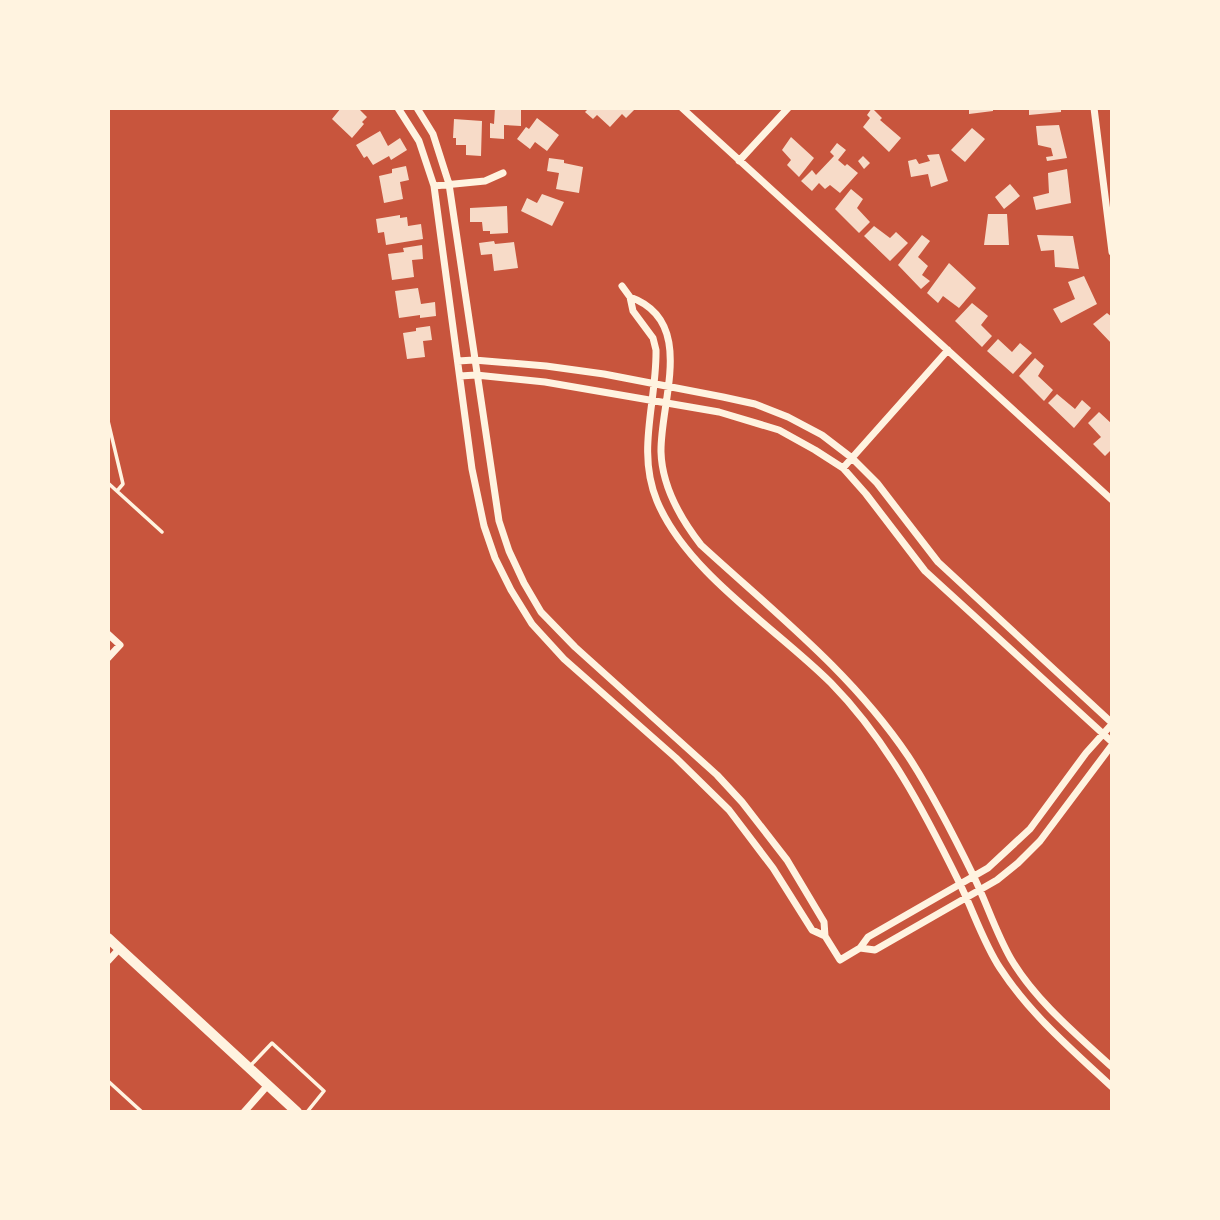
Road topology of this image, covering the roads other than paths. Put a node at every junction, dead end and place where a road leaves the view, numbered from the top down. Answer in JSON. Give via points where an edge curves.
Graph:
{"nodes":[{"id":1,"x":398,"y":108,"type":"edge"},
{"id":2,"x":417,"y":108,"type":"edge"},
{"id":3,"x":682,"y":108,"type":"edge"},
{"id":4,"x":788,"y":108,"type":"edge"},
{"id":5,"x":1094,"y":108,"type":"edge"},
{"id":6,"x":739,"y":161,"type":"junction"},
{"id":7,"x":503,"y":173,"type":"dead end"},
{"id":8,"x":449,"y":184,"type":"junction"},
{"id":9,"x":434,"y":186,"type":"junction"},
{"id":10,"x":1111,"y":252,"type":"edge"},
{"id":11,"x":622,"y":286,"type":"dead end"},
{"id":12,"x":630,"y":297,"type":"junction"},
{"id":13,"x":948,"y":350,"type":"junction"},
{"id":14,"x":474,"y":360,"type":"junction"},
{"id":15,"x":458,"y":361,"type":"junction"},
{"id":16,"x":476,"y":375,"type":"junction"},
{"id":17,"x":460,"y":376,"type":"junction"},
{"id":18,"x":654,"y":384,"type":"junction"},
{"id":19,"x":668,"y":387,"type":"junction"},
{"id":20,"x":652,"y":399,"type":"junction"},
{"id":21,"x":667,"y":402,"type":"junction"},
{"id":22,"x":108,"y":421,"type":"edge"},
{"id":23,"x":852,"y":458,"type":"junction"},
{"id":24,"x":843,"y":468,"type":"junction"},
{"id":25,"x":108,"y":483,"type":"edge"},
{"id":26,"x":117,"y":491,"type":"junction"},
{"id":27,"x":1111,"y":500,"type":"edge"},
{"id":28,"x":162,"y":532,"type":"dead end"},
{"id":29,"x":999,"y":619,"type":"junction"},
{"id":30,"x":787,"y":622,"type":"junction"},
{"id":31,"x":989,"y":630,"type":"junction"},
{"id":32,"x":108,"y":634,"type":"edge"},
{"id":33,"x":778,"y":634,"type":"junction"},
{"id":34,"x":575,"y":647,"type":"junction"},
{"id":35,"x":108,"y":658,"type":"edge"},
{"id":36,"x":564,"y":659,"type":"junction"},
{"id":37,"x":1111,"y":723,"type":"edge"},
{"id":38,"x":1103,"y":734,"type":"junction"},
{"id":39,"x":1111,"y":743,"type":"edge"},
{"id":40,"x":687,"y":747,"type":"junction"},
{"id":41,"x":676,"y":758,"type":"junction"},
{"id":42,"x":974,"y":877,"type":"junction"},
{"id":43,"x":961,"y":885,"type":"junction"},
{"id":44,"x":980,"y":890,"type":"junction"},
{"id":45,"x":966,"y":897,"type":"junction"},
{"id":46,"x":825,"y":936,"type":"junction"},
{"id":47,"x":108,"y":938,"type":"edge"},
{"id":48,"x":120,"y":948,"type":"junction"},
{"id":49,"x":860,"y":948,"type":"junction"},
{"id":50,"x":108,"y":961,"type":"edge"},
{"id":51,"x":1111,"y":1067,"type":"edge"},
{"id":52,"x":249,"y":1068,"type":"junction"},
{"id":53,"x":108,"y":1081,"type":"edge"},
{"id":54,"x":268,"y":1085,"type":"junction"},
{"id":55,"x":1111,"y":1087,"type":"edge"},
{"id":56,"x":142,"y":1111,"type":"edge"},
{"id":57,"x":244,"y":1111,"type":"edge"},
{"id":58,"x":297,"y":1111,"type":"edge"},
{"id":59,"x":307,"y":1111,"type":"edge"}],
"edges":[{"from":1,"to":9,"type":"street","via":[[419,141]]},
{"from":2,"to":8,"type":"street","via":[[433,134]]},
{"from":3,"to":6,"type":"street"},
{"from":4,"to":6,"type":"street"},
{"from":5,"to":10,"type":"street"},
{"from":6,"to":13,"type":"street"},
{"from":7,"to":8,"type":"street","via":[[485,181]]},
{"from":8,"to":9,"type":"street"},
{"from":8,"to":14,"type":"street"},
{"from":9,"to":15,"type":"street"},
{"from":11,"to":12,"type":"street"},
{"from":12,"to":18,"type":"street","via":[[633,311],[653,338]]},
{"from":12,"to":19,"type":"street","via":[[646,303],[666,331],[671,346]]},
{"from":13,"to":23,"type":"street"},
{"from":13,"to":27,"type":"street"},
{"from":14,"to":15,"type":"street"},
{"from":14,"to":16,"type":"street"},
{"from":14,"to":18,"type":"street","via":[[546,366]]},
{"from":15,"to":17,"type":"street"},
{"from":16,"to":17,"type":"street"},
{"from":16,"to":20,"type":"street"},
{"from":16,"to":34,"type":"street","via":[[499,521],[509,551],[541,612]]},
{"from":17,"to":36,"type":"street","via":[[472,469],[495,558],[532,624]]},
{"from":18,"to":19,"type":"street"},
{"from":18,"to":20,"type":"street"},
{"from":19,"to":21,"type":"street"},
{"from":19,"to":23,"type":"street","via":[[755,404],[822,435]]},
{"from":20,"to":21,"type":"street"},
{"from":20,"to":33,"type":"street","via":[[649,472],[668,525],[688,552]]},
{"from":21,"to":24,"type":"street","via":[[779,430]]},
{"from":21,"to":30,"type":"street","via":[[662,425],[664,475],[685,525]]},
{"from":22,"to":26,"type":"lane","via":[[123,484]]},
{"from":23,"to":24,"type":"street"},
{"from":23,"to":29,"type":"street","via":[[877,482],[937,562]]},
{"from":24,"to":31,"type":"street","via":[[925,571]]},
{"from":25,"to":26,"type":"lane"},
{"from":26,"to":28,"type":"lane"},
{"from":29,"to":31,"type":"street"},
{"from":29,"to":37,"type":"street"},
{"from":30,"to":33,"type":"street"},
{"from":30,"to":42,"type":"street","via":[[842,673],[883,720],[936,802]]},
{"from":31,"to":38,"type":"street"},
{"from":32,"to":35,"type":"street","via":[[120,645]]},
{"from":33,"to":43,"type":"street","via":[[832,684],[870,728],[923,810]]},
{"from":34,"to":36,"type":"street"},
{"from":34,"to":40,"type":"street"},
{"from":36,"to":41,"type":"street"},
{"from":37,"to":38,"type":"street"},
{"from":38,"to":39,"type":"street"},
{"from":38,"to":42,"type":"street","via":[[1030,829]]},
{"from":39,"to":44,"type":"street","via":[[1040,841]]},
{"from":40,"to":41,"type":"street"},
{"from":40,"to":46,"type":"street","via":[[742,802],[787,860],[824,922]]},
{"from":41,"to":46,"type":"street","via":[[752,839],[812,930]]},
{"from":42,"to":43,"type":"street"},
{"from":42,"to":44,"type":"street"},
{"from":43,"to":45,"type":"street"},
{"from":43,"to":49,"type":"street","via":[[868,937]]},
{"from":44,"to":45,"type":"street"},
{"from":44,"to":51,"type":"street","via":[[1011,958],[1030,986]]},
{"from":45,"to":49,"type":"street","via":[[875,950]]},
{"from":45,"to":55,"type":"street","via":[[998,965],[1020,996]]},
{"from":46,"to":49,"type":"street","via":[[840,960]]},
{"from":47,"to":48,"type":"main road"},
{"from":48,"to":50,"type":"street"},
{"from":48,"to":52,"type":"main road"},
{"from":52,"to":54,"type":"main road"},
{"from":52,"to":59,"type":"lane","via":[[272,1043],[324,1091]]},
{"from":53,"to":56,"type":"lane"},
{"from":54,"to":57,"type":"street"},
{"from":54,"to":58,"type":"main road"}]}
